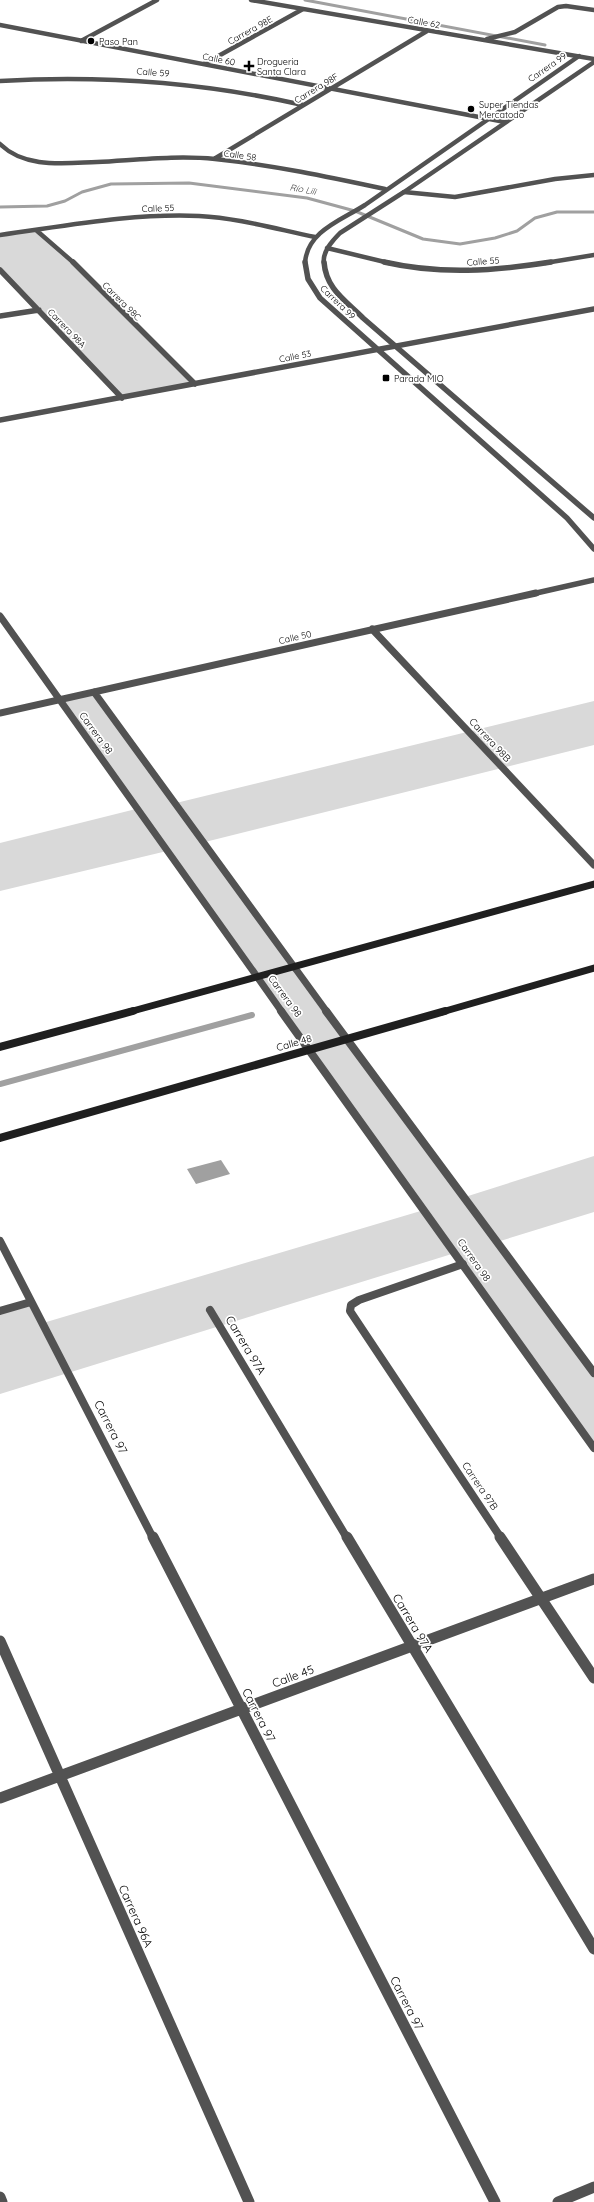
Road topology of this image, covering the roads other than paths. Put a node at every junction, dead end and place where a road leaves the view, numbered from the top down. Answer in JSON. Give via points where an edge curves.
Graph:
{"nodes":[{"id":1,"x":157,"y":0,"type":"edge"},
{"id":2,"x":251,"y":0,"type":"edge"},
{"id":3,"x":303,"y":9,"type":"junction"},
{"id":4,"x":594,"y":10,"type":"edge"},
{"id":5,"x":0,"y":25,"type":"edge"},
{"id":6,"x":427,"y":31,"type":"junction"},
{"id":7,"x":514,"y":32,"type":"junction"},
{"id":8,"x":482,"y":40,"type":"junction"},
{"id":9,"x":81,"y":41,"type":"junction"},
{"id":10,"x":519,"y":46,"type":"junction"},
{"id":11,"x":579,"y":56,"type":"junction"},
{"id":12,"x":594,"y":59,"type":"edge"},
{"id":13,"x":594,"y":62,"type":"edge"},
{"id":14,"x":204,"y":64,"type":"junction"},
{"id":15,"x":0,"y":81,"type":"edge"},
{"id":16,"x":331,"y":88,"type":"junction"},
{"id":17,"x":303,"y":105,"type":"junction"},
{"id":18,"x":488,"y":119,"type":"junction"},
{"id":19,"x":505,"y":122,"type":"junction"},
{"id":20,"x":0,"y":144,"type":"edge"},
{"id":21,"x":214,"y":159,"type":"junction"},
{"id":22,"x":594,"y":175,"type":"edge"},
{"id":23,"x":385,"y":188,"type":"junction"},
{"id":24,"x":404,"y":192,"type":"junction"},
{"id":25,"x":36,"y":230,"type":"junction"},
{"id":26,"x":0,"y":235,"type":"edge"},
{"id":27,"x":315,"y":237,"type":"junction"},
{"id":28,"x":327,"y":248,"type":"junction"},
{"id":29,"x":594,"y":255,"type":"edge"},
{"id":30,"x":0,"y":270,"type":"edge"},
{"id":31,"x":594,"y":309,"type":"edge"},
{"id":32,"x":39,"y":310,"type":"junction"},
{"id":33,"x":0,"y":316,"type":"edge"},
{"id":34,"x":396,"y":346,"type":"junction"},
{"id":35,"x":378,"y":350,"type":"junction"},
{"id":36,"x":195,"y":384,"type":"junction"},
{"id":37,"x":122,"y":398,"type":"junction"},
{"id":38,"x":0,"y":420,"type":"edge"},
{"id":39,"x":594,"y":518,"type":"edge"},
{"id":40,"x":594,"y":549,"type":"edge"},
{"id":41,"x":594,"y":580,"type":"edge"},
{"id":42,"x":0,"y":616,"type":"edge"},
{"id":43,"x":372,"y":629,"type":"junction"},
{"id":44,"x":94,"y":692,"type":"junction"},
{"id":45,"x":58,"y":700,"type":"junction"},
{"id":46,"x":0,"y":712,"type":"edge"},
{"id":47,"x":594,"y":865,"type":"edge"},
{"id":48,"x":594,"y":884,"type":"edge"},
{"id":49,"x":295,"y":968,"type":"junction"},
{"id":50,"x":594,"y":968,"type":"edge"},
{"id":51,"x":258,"y":978,"type":"junction"},
{"id":52,"x":348,"y":1038,"type":"junction"},
{"id":53,"x":0,"y":1047,"type":"edge"},
{"id":54,"x":309,"y":1049,"type":"junction"},
{"id":55,"x":0,"y":1138,"type":"edge"},
{"id":56,"x":0,"y":1241,"type":"edge"},
{"id":57,"x":463,"y":1264,"type":"junction"},
{"id":58,"x":31,"y":1302,"type":"junction"},
{"id":59,"x":210,"y":1310,"type":"dead end"},
{"id":60,"x":0,"y":1311,"type":"edge"},
{"id":61,"x":594,"y":1373,"type":"edge"},
{"id":62,"x":594,"y":1448,"type":"edge"},
{"id":63,"x":594,"y":1579,"type":"edge"},
{"id":64,"x":542,"y":1598,"type":"junction"},
{"id":65,"x":0,"y":1641,"type":"edge"},
{"id":66,"x":412,"y":1646,"type":"junction"},
{"id":67,"x":594,"y":1678,"type":"edge"},
{"id":68,"x":241,"y":1709,"type":"junction"},
{"id":69,"x":60,"y":1776,"type":"junction"},
{"id":70,"x":0,"y":1798,"type":"edge"},
{"id":71,"x":594,"y":1949,"type":"edge"},
{"id":72,"x":594,"y":2187,"type":"edge"},
{"id":73,"x":0,"y":2197,"type":"edge"},
{"id":74,"x":2,"y":2202,"type":"edge"},
{"id":75,"x":249,"y":2202,"type":"edge"},
{"id":76,"x":495,"y":2202,"type":"edge"},
{"id":77,"x":558,"y":2202,"type":"edge"}],
"edges":[{"from":1,"to":9,"type":"street"},
{"from":2,"to":3,"type":"street","name":"Calle 62"},
{"from":3,"to":6,"type":"street","name":"Calle 62"},
{"from":3,"to":14,"type":"street","name":"Carrera 98E"},
{"from":4,"to":7,"type":"street","via":[[558,7]]},
{"from":5,"to":9,"type":"street","name":"Calle 60"},
{"from":6,"to":8,"type":"street","name":"Calle 62"},
{"from":6,"to":16,"type":"street","name":"Carrera 98F"},
{"from":7,"to":8,"type":"street"},
{"from":7,"to":10,"type":"street"},
{"from":8,"to":10,"type":"street","name":"Calle 62"},
{"from":9,"to":14,"type":"street","name":"Calle 60"},
{"from":10,"to":11,"type":"street","name":"Calle 62"},
{"from":11,"to":12,"type":"street","name":"Calle 62"},
{"from":11,"to":18,"type":"street","name":"Carrera 99"},
{"from":13,"to":19,"type":"street"},
{"from":14,"to":16,"type":"street","name":"Calle 60"},
{"from":15,"to":17,"type":"street","name":"Calle 59","via":[[79,77],[166,80],[258,94]]},
{"from":16,"to":17,"type":"street","name":"Carrera 98F"},
{"from":16,"to":18,"type":"street","name":"Calle 60"},
{"from":17,"to":21,"type":"street","name":"Carrera 98F"},
{"from":18,"to":19,"type":"street","name":"Calle 60"},
{"from":18,"to":23,"type":"street","name":"Carrera 99"},
{"from":19,"to":24,"type":"street"},
{"from":20,"to":21,"type":"street","name":"Calle 58","via":[[9,153],[36,162],[66,164]]},
{"from":21,"to":23,"type":"street","name":"Calle 58","via":[[288,169]]},
{"from":22,"to":24,"type":"street","via":[[555,179],[455,198]]},
{"from":23,"to":27,"type":"street","name":"Carrera 99"},
{"from":24,"to":28,"type":"street","via":[[340,233]]},
{"from":25,"to":26,"type":"street","name":"Calle 55"},
{"from":25,"to":27,"type":"street","name":"Calle 55","via":[[133,217],[169,215],[230,219]]},
{"from":25,"to":36,"type":"street","name":"Carrera 98C","via":[[73,262]]},
{"from":27,"to":35,"type":"street","name":"Carrera 99","via":[[304,265],[305,277],[310,287]]},
{"from":28,"to":29,"type":"street","name":"Calle 55","via":[[402,267],[438,271],[473,271]]},
{"from":28,"to":34,"type":"street","name":"Carrera 99","via":[[323,263],[325,276],[330,285]]},
{"from":30,"to":32,"type":"street","name":"Carrera 98A"},
{"from":31,"to":34,"type":"street","name":"Calle 53"},
{"from":32,"to":33,"type":"street"},
{"from":32,"to":37,"type":"street","name":"Carrera 98A"},
{"from":34,"to":35,"type":"street","name":"Calle 53"},
{"from":34,"to":39,"type":"street","name":"Carrera 99"},
{"from":35,"to":36,"type":"street","name":"Calle 53"},
{"from":35,"to":40,"type":"street","name":"Carrera 99","via":[[567,518]]},
{"from":36,"to":37,"type":"street","name":"Calle 53"},
{"from":37,"to":38,"type":"street","name":"Calle 53"},
{"from":41,"to":43,"type":"street","name":"Calle 50"},
{"from":42,"to":45,"type":"street","name":"Carrera 98"},
{"from":43,"to":44,"type":"street","name":"Calle 50"},
{"from":43,"to":47,"type":"street","name":"Carrera 98B"},
{"from":44,"to":45,"type":"street","name":"Calle 50"},
{"from":44,"to":49,"type":"street"},
{"from":45,"to":46,"type":"street","name":"Calle 50"},
{"from":45,"to":51,"type":"street","name":"Carrera 98"},
{"from":48,"to":49,"type":"main road"},
{"from":49,"to":51,"type":"main road"},
{"from":49,"to":52,"type":"street"},
{"from":50,"to":52,"type":"main road","name":"Calle 48"},
{"from":51,"to":53,"type":"main road"},
{"from":51,"to":54,"type":"street","name":"Carrera 98"},
{"from":52,"to":54,"type":"main road","name":"Calle 48"},
{"from":52,"to":61,"type":"street"},
{"from":54,"to":55,"type":"main road","name":"Calle 48"},
{"from":54,"to":57,"type":"street","name":"Carrera 98"},
{"from":56,"to":58,"type":"street","name":"Carrera 97"},
{"from":57,"to":62,"type":"street","name":"Carrera 98"},
{"from":57,"to":64,"type":"street","name":"Carrera 97B","via":[[359,1300],[351,1306],[350,1311]]},
{"from":58,"to":60,"type":"street"},
{"from":58,"to":68,"type":"street","name":"Carrera 97"},
{"from":59,"to":66,"type":"street","name":"Carrera 97A"},
{"from":63,"to":64,"type":"street","name":"Calle 45"},
{"from":64,"to":66,"type":"street","name":"Calle 45"},
{"from":64,"to":67,"type":"street","name":"Carrera 97B"},
{"from":65,"to":69,"type":"street","name":"Carrera 96A"},
{"from":66,"to":68,"type":"street","name":"Calle 45"},
{"from":66,"to":71,"type":"street","name":"Carrera 97A"},
{"from":68,"to":69,"type":"street","name":"Calle 45"},
{"from":68,"to":76,"type":"street","name":"Carrera 97"},
{"from":69,"to":70,"type":"street","name":"Calle 45"},
{"from":69,"to":75,"type":"street","name":"Carrera 96A"},
{"from":72,"to":77,"type":"street"},
{"from":73,"to":74,"type":"street"}]}
